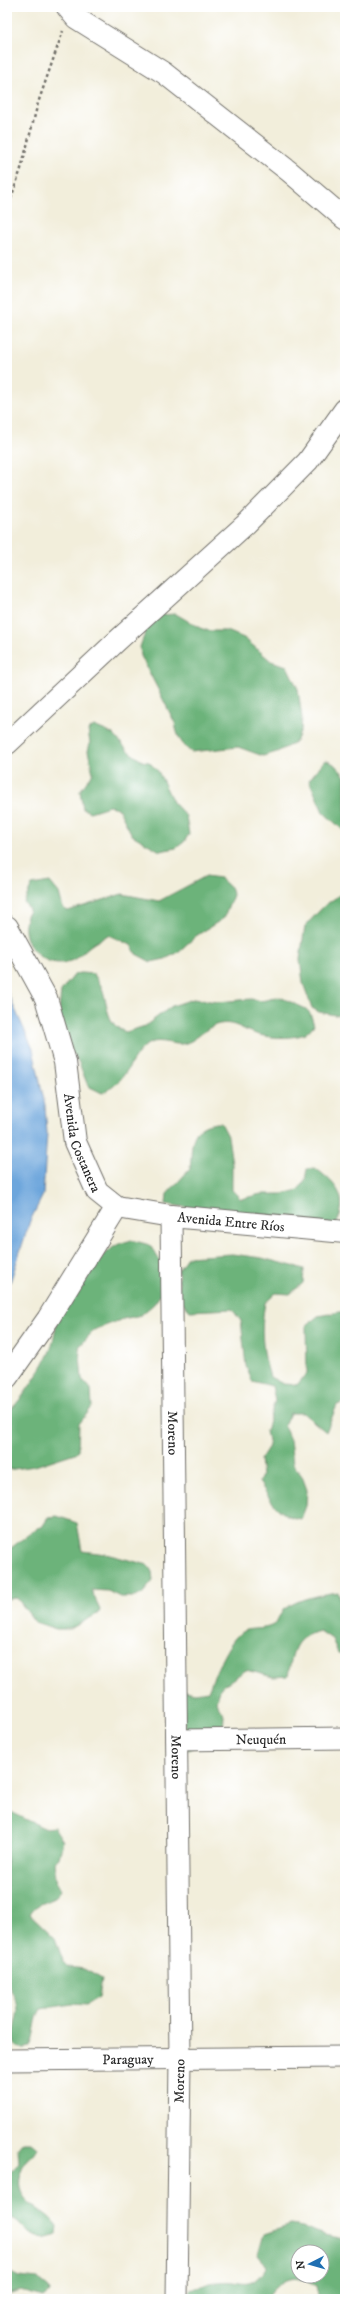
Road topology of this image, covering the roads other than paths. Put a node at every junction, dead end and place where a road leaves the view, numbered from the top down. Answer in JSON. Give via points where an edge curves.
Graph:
{"nodes":[{"id":1,"x":67,"y":7,"type":"edge"},
{"id":2,"x":345,"y":218,"type":"edge"},
{"id":3,"x":345,"y":409,"type":"edge"},
{"id":4,"x":7,"y":744,"type":"edge"},
{"id":5,"x":7,"y":927,"type":"edge"},
{"id":6,"x":117,"y":1207,"type":"junction"},
{"id":7,"x":171,"y":1216,"type":"junction"},
{"id":8,"x":345,"y":1232,"type":"edge"},
{"id":9,"x":7,"y":1377,"type":"edge"},
{"id":10,"x":345,"y":1738,"type":"edge"},
{"id":11,"x":177,"y":1740,"type":"junction"},
{"id":12,"x":345,"y":2057,"type":"edge"},
{"id":13,"x":180,"y":2059,"type":"junction"},
{"id":14,"x":7,"y":2060,"type":"edge"},
{"id":15,"x":177,"y":2299,"type":"edge"}],
"edges":[{"from":1,"to":2,"type":"street","via":[[76,18],[164,73]]},
{"from":3,"to":4,"type":"street","via":[[308,461],[247,523]]},
{"from":5,"to":6,"type":"street","name":"Avenida Costanera","via":[[46,998],[65,1062],[75,1142],[97,1191]]},
{"from":6,"to":7,"type":"street","name":"Avenida Entre Ríos"},
{"from":6,"to":9,"type":"street","via":[[48,1318]]},
{"from":7,"to":8,"type":"street","name":"Avenida Entre Ríos"},
{"from":7,"to":11,"type":"street","name":"Moreno"},
{"from":10,"to":11,"type":"street","name":"Neuquén"},
{"from":11,"to":13,"type":"street","name":"Moreno"},
{"from":12,"to":13,"type":"street","name":"Paraguay"},
{"from":13,"to":14,"type":"street","name":"Paraguay"},
{"from":13,"to":15,"type":"street","name":"Moreno"}]}
